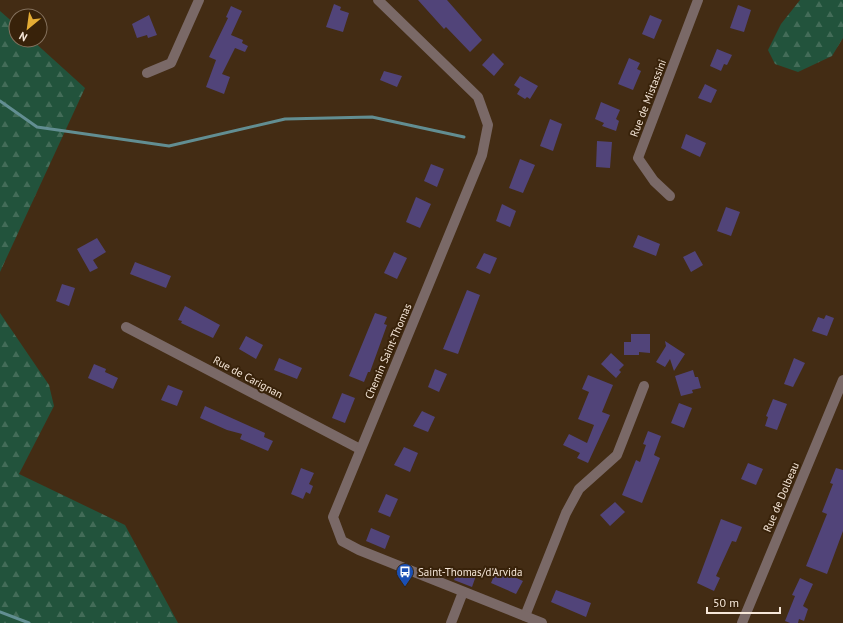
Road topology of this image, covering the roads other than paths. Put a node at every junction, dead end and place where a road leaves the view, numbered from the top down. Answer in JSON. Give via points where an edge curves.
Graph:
{"nodes":[{"id":1,"x":199,"y":0,"type":"edge"},
{"id":2,"x":378,"y":0,"type":"edge"},
{"id":3,"x":698,"y":0,"type":"edge"},
{"id":4,"x":147,"y":73,"type":"dead end"},
{"id":5,"x":670,"y":196,"type":"dead end"},
{"id":6,"x":126,"y":327,"type":"dead end"},
{"id":7,"x":843,"y":380,"type":"edge"},
{"id":8,"x":644,"y":386,"type":"dead end"},
{"id":9,"x":360,"y":449,"type":"junction"},
{"id":10,"x":463,"y":592,"type":"junction"},
{"id":11,"x":525,"y":616,"type":"junction"},
{"id":12,"x":451,"y":623,"type":"edge"},
{"id":13,"x":542,"y":623,"type":"edge"},
{"id":14,"x":742,"y":623,"type":"edge"}],
"edges":[{"from":1,"to":4,"type":"street","via":[[171,63]]},
{"from":2,"to":9,"type":"street","name":"Chemin Saint-Thomas","via":[[478,97],[488,125],[482,155]]},
{"from":3,"to":5,"type":"street","name":"Rue de Mistassini","via":[[638,158],[654,182]]},
{"from":6,"to":9,"type":"street","name":"Rue de Carignan"},
{"from":7,"to":14,"type":"street","name":"Rue de Dolbeau"},
{"from":8,"to":11,"type":"street","via":[[617,455],[579,489],[566,513]]},
{"from":9,"to":10,"type":"street","name":"Chemin Saint-Thomas","via":[[333,517],[342,541]]},
{"from":10,"to":11,"type":"street","name":"Chemin Saint-Thomas"},
{"from":10,"to":12,"type":"street"},
{"from":11,"to":13,"type":"street","name":"Chemin Saint-Thomas"}]}
